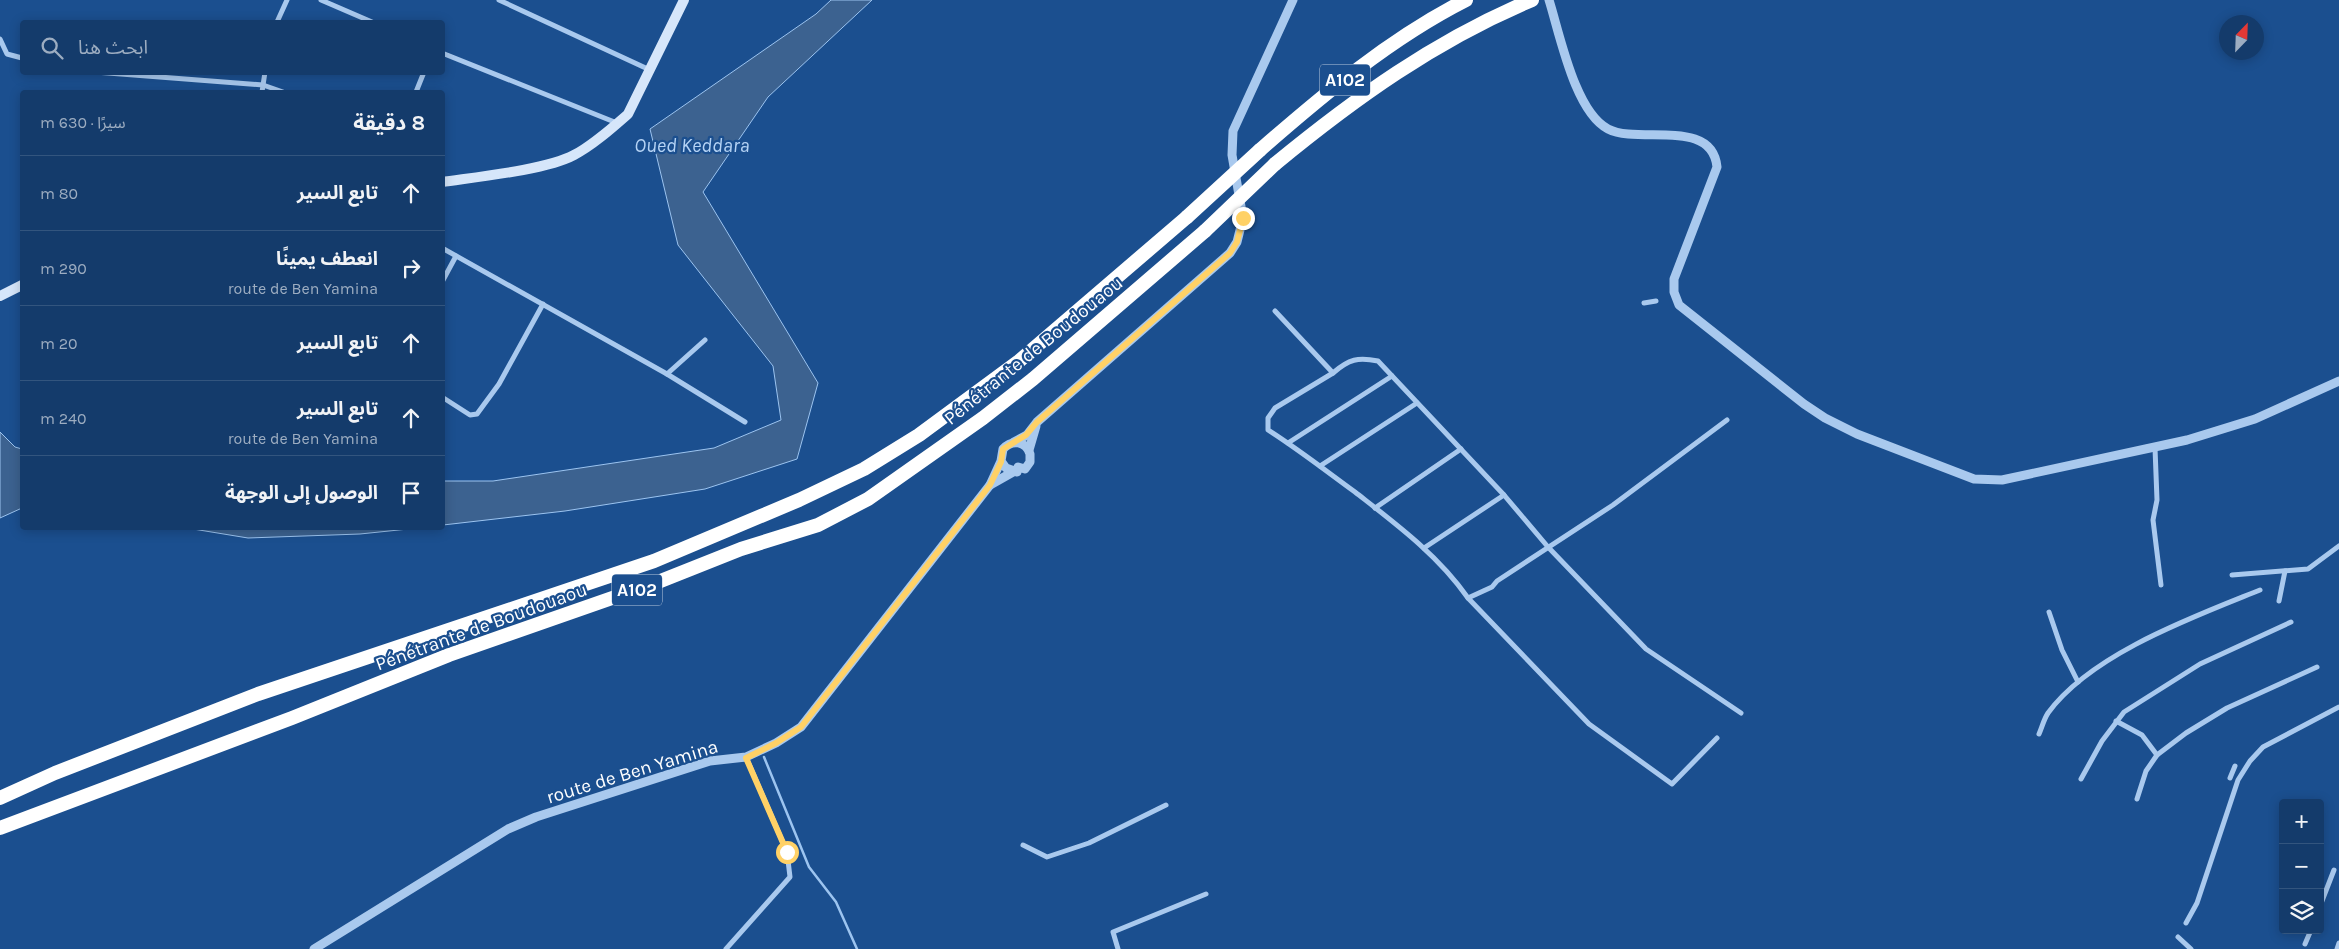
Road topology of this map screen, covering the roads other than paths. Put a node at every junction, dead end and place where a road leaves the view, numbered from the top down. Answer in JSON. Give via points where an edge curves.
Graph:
{"nodes":[{"id":1,"x":287,"y":0,"type":"edge"},
{"id":2,"x":321,"y":0,"type":"edge"},
{"id":3,"x":499,"y":0,"type":"edge"},
{"id":4,"x":684,"y":0,"type":"edge"},
{"id":5,"x":1293,"y":0,"type":"edge"},
{"id":6,"x":1466,"y":0,"type":"edge"},
{"id":7,"x":1532,"y":0,"type":"edge"},
{"id":8,"x":1549,"y":0,"type":"edge"},
{"id":9,"x":278,"y":20,"type":"edge"},
{"id":10,"x":367,"y":20,"type":"edge"},
{"id":11,"x":0,"y":39,"type":"edge"},
{"id":12,"x":445,"y":54,"type":"edge"},
{"id":13,"x":20,"y":57,"type":"edge"},
{"id":14,"x":650,"y":70,"type":"junction"},
{"id":15,"x":134,"y":75,"type":"edge"},
{"id":16,"x":265,"y":75,"type":"edge"},
{"id":17,"x":423,"y":75,"type":"edge"},
{"id":18,"x":263,"y":85,"type":"junction"},
{"id":19,"x":262,"y":90,"type":"edge"},
{"id":20,"x":277,"y":90,"type":"edge"},
{"id":21,"x":417,"y":90,"type":"edge"},
{"id":22,"x":617,"y":123,"type":"junction"},
{"id":23,"x":445,"y":182,"type":"edge"},
{"id":24,"x":445,"y":250,"type":"edge"},
{"id":25,"x":456,"y":256,"type":"junction"},
{"id":26,"x":445,"y":276,"type":"edge"},
{"id":27,"x":20,"y":286,"type":"edge"},
{"id":28,"x":0,"y":296,"type":"edge"},
{"id":29,"x":1656,"y":301,"type":"dead end"},
{"id":30,"x":1644,"y":303,"type":"dead end"},
{"id":31,"x":543,"y":304,"type":"junction"},
{"id":32,"x":1275,"y":311,"type":"dead end"},
{"id":33,"x":705,"y":340,"type":"dead end"},
{"id":34,"x":1332,"y":373,"type":"junction"},
{"id":35,"x":667,"y":374,"type":"junction"},
{"id":36,"x":1392,"y":376,"type":"junction"},
{"id":37,"x":2339,"y":381,"type":"edge"},
{"id":38,"x":445,"y":399,"type":"edge"},
{"id":39,"x":1417,"y":402,"type":"junction"},
{"id":40,"x":1727,"y":420,"type":"dead end"},
{"id":41,"x":745,"y":422,"type":"dead end"},
{"id":42,"x":1037,"y":422,"type":"junction"},
{"id":43,"x":1014,"y":442,"type":"junction"},
{"id":44,"x":1288,"y":443,"type":"junction"},
{"id":45,"x":2154,"y":448,"type":"junction"},
{"id":46,"x":1461,"y":449,"type":"junction"},
{"id":47,"x":1029,"y":450,"type":"junction"},
{"id":48,"x":1001,"y":462,"type":"junction"},
{"id":49,"x":1320,"y":466,"type":"junction"},
{"id":50,"x":1013,"y":472,"type":"junction"},
{"id":51,"x":990,"y":485,"type":"junction"},
{"id":52,"x":1504,"y":495,"type":"junction"},
{"id":53,"x":1375,"y":508,"type":"junction"},
{"id":54,"x":2339,"y":546,"type":"edge"},
{"id":55,"x":1424,"y":548,"type":"junction"},
{"id":56,"x":1548,"y":548,"type":"junction"},
{"id":57,"x":2285,"y":571,"type":"junction"},
{"id":58,"x":2232,"y":575,"type":"dead end"},
{"id":59,"x":2161,"y":584,"type":"dead end"},
{"id":60,"x":2260,"y":590,"type":"dead end"},
{"id":61,"x":1468,"y":598,"type":"junction"},
{"id":62,"x":2279,"y":601,"type":"dead end"},
{"id":63,"x":2050,"y":612,"type":"dead end"},
{"id":64,"x":2292,"y":622,"type":"dead end"},
{"id":65,"x":2317,"y":667,"type":"dead end"},
{"id":66,"x":2078,"y":682,"type":"junction"},
{"id":67,"x":2339,"y":707,"type":"edge"},
{"id":68,"x":1741,"y":714,"type":"dead end"},
{"id":69,"x":2116,"y":721,"type":"junction"},
{"id":70,"x":2039,"y":734,"type":"dead end"},
{"id":71,"x":1717,"y":738,"type":"dead end"},
{"id":72,"x":2157,"y":755,"type":"junction"},
{"id":73,"x":746,"y":758,"type":"junction"},
{"id":74,"x":2235,"y":766,"type":"dead end"},
{"id":75,"x":2230,"y":778,"type":"dead end"},
{"id":76,"x":2081,"y":779,"type":"dead end"},
{"id":77,"x":0,"y":798,"type":"edge"},
{"id":78,"x":2137,"y":799,"type":"dead end"},
{"id":79,"x":1166,"y":805,"type":"dead end"},
{"id":80,"x":0,"y":828,"type":"edge"},
{"id":81,"x":1023,"y":845,"type":"dead end"},
{"id":82,"x":2334,"y":870,"type":"dead end"},
{"id":83,"x":1206,"y":894,"type":"dead end"},
{"id":84,"x":2324,"y":896,"type":"edge"},
{"id":85,"x":2186,"y":923,"type":"dead end"},
{"id":86,"x":2309,"y":934,"type":"edge"},
{"id":87,"x":2178,"y":937,"type":"dead end"},
{"id":88,"x":2339,"y":943,"type":"edge"},
{"id":89,"x":2305,"y":944,"type":"dead end"},
{"id":90,"x":314,"y":949,"type":"edge"},
{"id":91,"x":726,"y":949,"type":"edge"},
{"id":92,"x":1118,"y":949,"type":"edge"},
{"id":93,"x":2191,"y":949,"type":"edge"},
{"id":94,"x":2337,"y":949,"type":"edge"}],
"edges":[{"from":1,"to":9,"type":"street"},
{"from":2,"to":10,"type":"street"},
{"from":3,"to":14,"type":"street"},
{"from":4,"to":14,"type":"main road"},
{"from":5,"to":42,"type":"street","via":[[1233,130],[1232,155],[1243,218],[1237,242],[1230,253]]},
{"from":6,"to":77,"type":"highway","name":"Pénétrante de Boudouaou","number":"A102","bridge":true,"via":[[1434,16],[1318,100],[1188,217],[1018,362],[919,435],[864,469],[732,530],[654,561],[258,694],[55,772]]},
{"from":7,"to":80,"type":"highway","name":"Pénétrante de Boudouaou","number":"A102","bridge":true,"via":[[1449,40],[1335,114],[1274,164],[1205,231],[1033,379],[868,499],[818,525],[741,549],[658,582],[450,655]]},
{"from":8,"to":45,"type":"street","via":[[1576,87],[1598,122],[1627,135],[1692,138],[1711,150],[1717,167],[1674,279],[1676,299],[1698,321],[1804,404],[1857,434],[1974,479],[2002,480]]},
{"from":11,"to":13,"type":"street","via":[[7,54]]},
{"from":12,"to":22,"type":"street"},
{"from":14,"to":22,"type":"main road","via":[[628,114]]},
{"from":15,"to":18,"type":"street"},
{"from":16,"to":18,"type":"street"},
{"from":17,"to":21,"type":"street"},
{"from":18,"to":19,"type":"street"},
{"from":18,"to":20,"type":"street"},
{"from":22,"to":23,"type":"main road","via":[[573,156],[538,166]]},
{"from":24,"to":25,"type":"street"},
{"from":25,"to":26,"type":"street"},
{"from":25,"to":31,"type":"street"},
{"from":27,"to":28,"type":"main road"},
{"from":29,"to":30,"type":"street"},
{"from":31,"to":35,"type":"street"},
{"from":31,"to":38,"type":"street","via":[[499,384],[477,414],[470,414]]},
{"from":32,"to":34,"type":"street"},
{"from":33,"to":35,"type":"street"},
{"from":34,"to":36,"type":"street","via":[[1343,364],[1362,358],[1378,361]]},
{"from":34,"to":44,"type":"street","via":[[1275,408],[1268,418],[1268,430]]},
{"from":35,"to":41,"type":"street"},
{"from":36,"to":39,"type":"street"},
{"from":36,"to":44,"type":"street"},
{"from":37,"to":45,"type":"street","via":[[2255,419]]},
{"from":39,"to":46,"type":"street"},
{"from":39,"to":49,"type":"street"},
{"from":40,"to":56,"type":"street"},
{"from":42,"to":43,"type":"street","via":[[1026,435]]},
{"from":42,"to":47,"type":"street"},
{"from":43,"to":47,"type":"street"},
{"from":43,"to":48,"type":"street","via":[[1003,449]]},
{"from":44,"to":49,"type":"street"},
{"from":45,"to":59,"type":"street","via":[[2157,500],[2153,520]]},
{"from":46,"to":52,"type":"street"},
{"from":46,"to":53,"type":"street"},
{"from":47,"to":50,"type":"street","via":[[1028,466]]},
{"from":48,"to":50,"type":"street"},
{"from":48,"to":51,"type":"street","name":"route de Ben Yamina"},
{"from":49,"to":53,"type":"street"},
{"from":50,"to":51,"type":"street","name":"route de Ben Yamina"},
{"from":51,"to":73,"type":"street","name":"route de Ben Yamina","via":[[801,727]]},
{"from":52,"to":55,"type":"street"},
{"from":52,"to":56,"type":"street"},
{"from":53,"to":55,"type":"street"},
{"from":54,"to":57,"type":"street","via":[[2308,569]]},
{"from":55,"to":61,"type":"street","via":[[1454,578]]},
{"from":56,"to":61,"type":"street","via":[[1492,587]]},
{"from":56,"to":68,"type":"street","via":[[1646,649]]},
{"from":57,"to":58,"type":"street"},
{"from":57,"to":62,"type":"street"},
{"from":60,"to":66,"type":"street","via":[[2136,643]]},
{"from":61,"to":71,"type":"street","via":[[1589,724],[1672,784]]},
{"from":63,"to":66,"type":"street","via":[[2062,650]]},
{"from":64,"to":69,"type":"street","via":[[2200,664],[2124,712]]},
{"from":65,"to":72,"type":"street","via":[[2227,708]]},
{"from":66,"to":70,"type":"street","via":[[2047,714]]},
{"from":67,"to":85,"type":"street","via":[[2263,747],[2250,761],[2238,780],[2197,902]]},
{"from":69,"to":72,"type":"street","via":[[2142,735]]},
{"from":69,"to":76,"type":"street"},
{"from":72,"to":78,"type":"street","via":[[2146,771]]},
{"from":73,"to":90,"type":"street","name":"route de Ben Yamina","via":[[710,761],[508,829]]},
{"from":73,"to":91,"type":"street","via":[[787,852],[790,877]]},
{"from":74,"to":75,"type":"street"},
{"from":79,"to":81,"type":"street","via":[[1089,843],[1047,857]]},
{"from":82,"to":84,"type":"street"},
{"from":83,"to":92,"type":"street","via":[[1113,932]]},
{"from":86,"to":89,"type":"street"},
{"from":87,"to":93,"type":"street"},
{"from":88,"to":94,"type":"street"}]}
